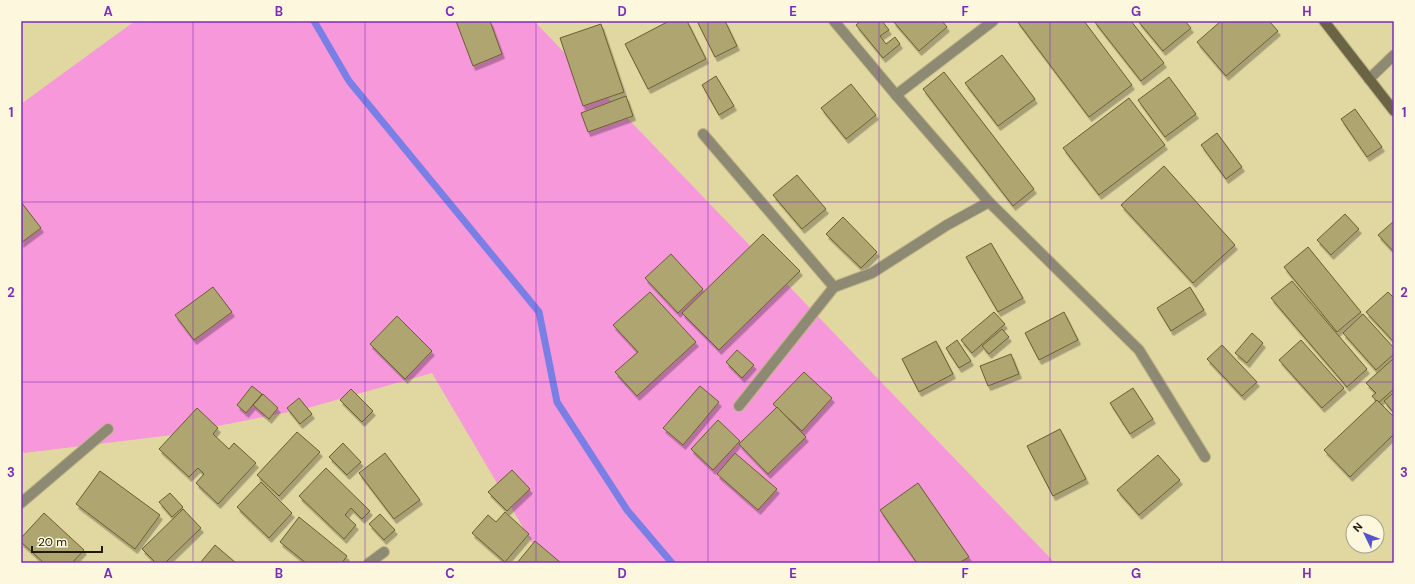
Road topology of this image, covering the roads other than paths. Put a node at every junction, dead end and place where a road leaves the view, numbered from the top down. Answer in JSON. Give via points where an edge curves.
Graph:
{"nodes":[{"id":1,"x":834,"y":21,"type":"edge"},
{"id":2,"x":993,"y":21,"type":"edge"},
{"id":3,"x":1324,"y":21,"type":"edge"},
{"id":4,"x":1394,"y":55,"type":"edge"},
{"id":5,"x":1369,"y":79,"type":"junction"},
{"id":6,"x":896,"y":95,"type":"junction"},
{"id":7,"x":1394,"y":111,"type":"edge"},
{"id":8,"x":704,"y":134,"type":"dead end"},
{"id":9,"x":989,"y":202,"type":"junction"},
{"id":10,"x":834,"y":287,"type":"junction"},
{"id":11,"x":740,"y":406,"type":"dead end"},
{"id":12,"x":108,"y":429,"type":"dead end"},
{"id":13,"x":1205,"y":457,"type":"dead end"},
{"id":14,"x":21,"y":503,"type":"edge"},
{"id":15,"x":384,"y":552,"type":"dead end"},
{"id":16,"x":369,"y":563,"type":"edge"}],
"edges":[{"from":1,"to":6,"type":"street"},
{"from":2,"to":6,"type":"street"},
{"from":3,"to":5,"type":"street"},
{"from":4,"to":5,"type":"street"},
{"from":5,"to":7,"type":"street"},
{"from":6,"to":9,"type":"street"},
{"from":8,"to":10,"type":"street"},
{"from":9,"to":10,"type":"street","via":[[947,225],[872,273]]},
{"from":9,"to":13,"type":"street","via":[[1139,350]]},
{"from":10,"to":11,"type":"street"},
{"from":12,"to":14,"type":"street"},
{"from":15,"to":16,"type":"street"}]}
